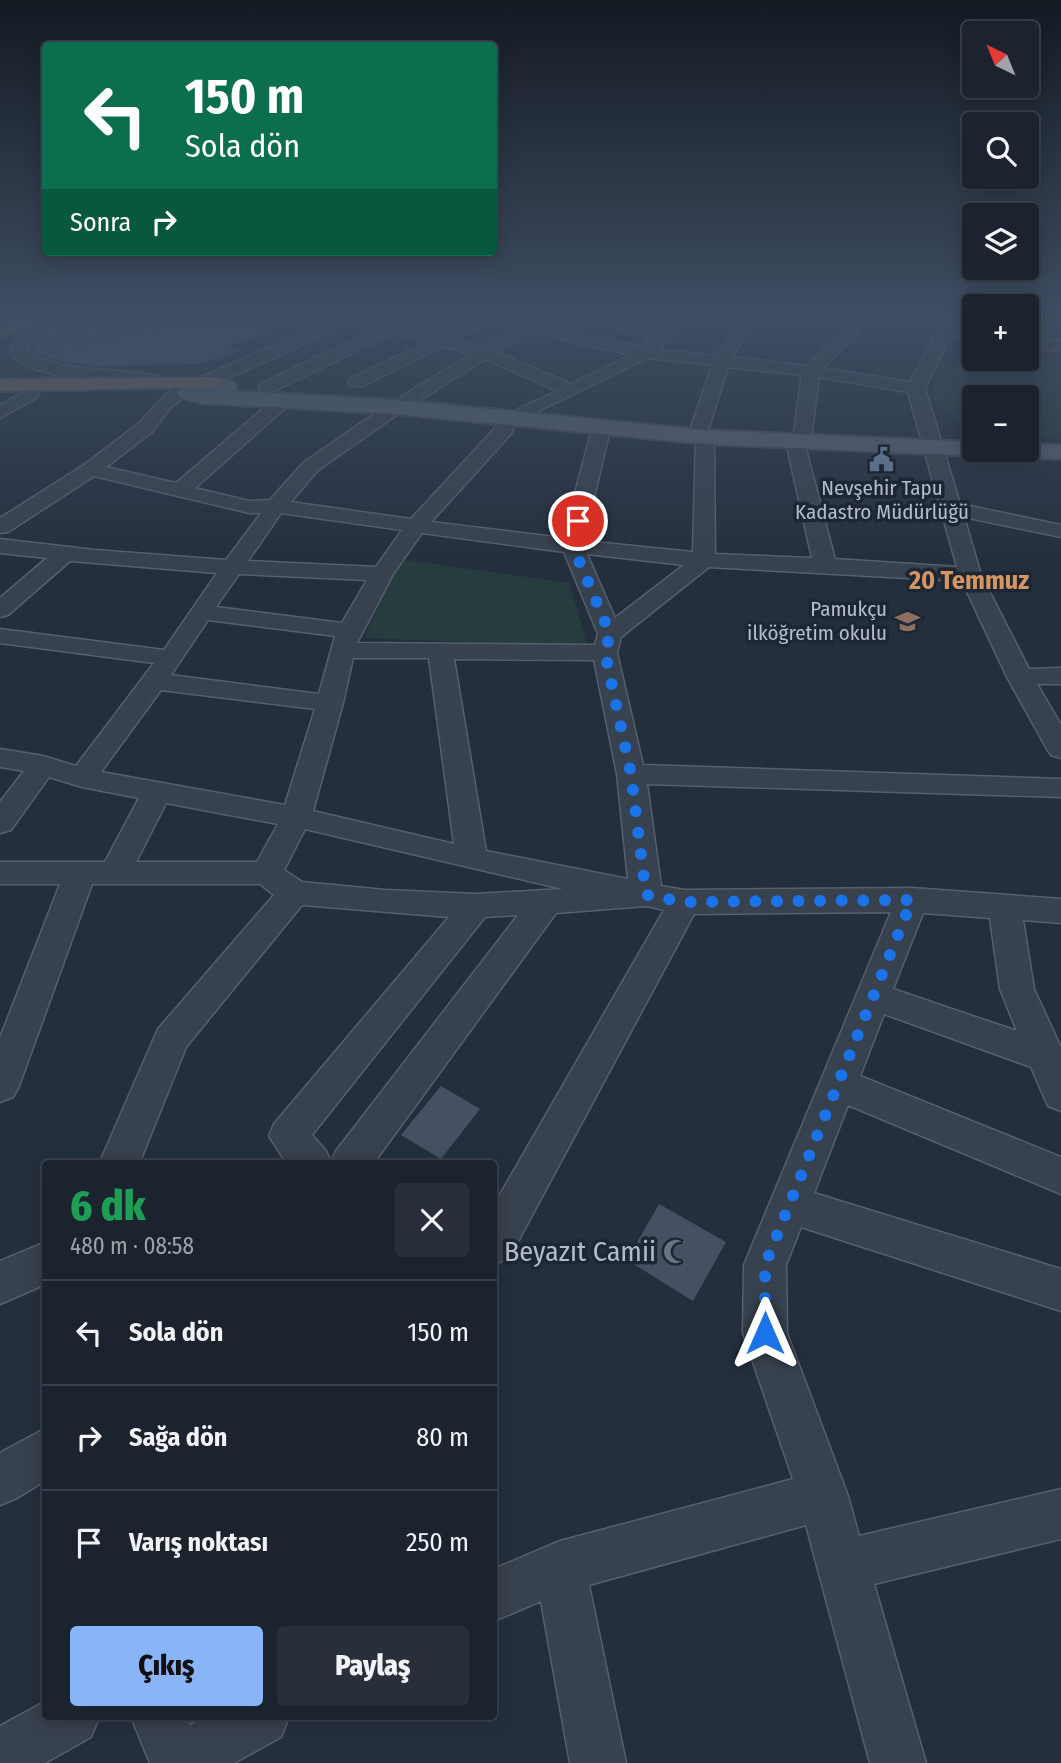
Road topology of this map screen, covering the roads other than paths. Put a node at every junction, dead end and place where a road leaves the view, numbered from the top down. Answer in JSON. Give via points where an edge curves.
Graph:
{"nodes":[{"id":1,"x":26,"y":396,"type":"edge"},
{"id":2,"x":188,"y":396,"type":"edge"},
{"id":3,"x":197,"y":396,"type":"edge"},
{"id":4,"x":274,"y":396,"type":"edge"},
{"id":5,"x":314,"y":396,"type":"edge"},
{"id":6,"x":414,"y":396,"type":"edge"},
{"id":7,"x":557,"y":396,"type":"edge"},
{"id":8,"x":711,"y":396,"type":"edge"},
{"id":9,"x":806,"y":396,"type":"edge"},
{"id":10,"x":918,"y":396,"type":"edge"},
{"id":11,"x":402,"y":404,"type":"junction"},
{"id":12,"x":0,"y":412,"type":"edge"},
{"id":13,"x":517,"y":416,"type":"junction"},
{"id":14,"x":150,"y":423,"type":"junction"},
{"id":15,"x":601,"y":429,"type":"junction"},
{"id":16,"x":702,"y":432,"type":"junction"},
{"id":17,"x":799,"y":437,"type":"junction"},
{"id":18,"x":962,"y":441,"type":"edge"},
{"id":19,"x":930,"y":442,"type":"junction"},
{"id":20,"x":1039,"y":445,"type":"edge"},
{"id":21,"x":1061,"y":446,"type":"edge"},
{"id":22,"x":962,"y":447,"type":"edge"},
{"id":23,"x":1039,"y":452,"type":"edge"},
{"id":24,"x":1061,"y":453,"type":"edge"},
{"id":25,"x":91,"y":469,"type":"junction"},
{"id":26,"x":181,"y":490,"type":"junction"},
{"id":27,"x":0,"y":506,"type":"edge"},
{"id":28,"x":276,"y":506,"type":"junction"},
{"id":29,"x":950,"y":508,"type":"junction"},
{"id":30,"x":24,"y":510,"type":"junction"},
{"id":31,"x":416,"y":526,"type":"junction"},
{"id":32,"x":0,"y":527,"type":"edge"},
{"id":33,"x":1061,"y":531,"type":"edge"},
{"id":34,"x":572,"y":544,"type":"junction"},
{"id":35,"x":0,"y":546,"type":"edge"},
{"id":36,"x":64,"y":555,"type":"junction"},
{"id":37,"x":704,"y":560,"type":"junction"},
{"id":38,"x":825,"y":565,"type":"junction"},
{"id":39,"x":232,"y":568,"type":"junction"},
{"id":40,"x":382,"y":574,"type":"junction"},
{"id":41,"x":970,"y":575,"type":"junction"},
{"id":42,"x":0,"y":610,"type":"edge"},
{"id":43,"x":200,"y":612,"type":"junction"},
{"id":44,"x":0,"y":636,"type":"edge"},
{"id":45,"x":346,"y":640,"type":"junction"},
{"id":46,"x":607,"y":644,"type":"junction"},
{"id":47,"x":440,"y":651,"type":"junction"},
{"id":48,"x":171,"y":658,"type":"junction"},
{"id":49,"x":1061,"y":676,"type":"edge"},
{"id":50,"x":1020,"y":677,"type":"junction"},
{"id":51,"x":154,"y":681,"type":"junction"},
{"id":52,"x":330,"y":703,"type":"junction"},
{"id":53,"x":1061,"y":749,"type":"edge"},
{"id":54,"x":0,"y":758,"type":"edge"},
{"id":55,"x":43,"y":765,"type":"junction"},
{"id":56,"x":631,"y":774,"type":"junction"},
{"id":57,"x":82,"y":778,"type":"junction"},
{"id":58,"x":1061,"y":788,"type":"edge"},
{"id":59,"x":157,"y":792,"type":"junction"},
{"id":60,"x":296,"y":817,"type":"junction"},
{"id":61,"x":0,"y":823,"type":"edge"},
{"id":62,"x":472,"y":859,"type":"junction"},
{"id":63,"x":81,"y":871,"type":"junction"},
{"id":64,"x":116,"y":871,"type":"junction"},
{"id":65,"x":0,"y":873,"type":"edge"},
{"id":66,"x":281,"y":883,"type":"junction"},
{"id":67,"x":646,"y":895,"type":"junction"},
{"id":68,"x":912,"y":900,"type":"junction"},
{"id":69,"x":547,"y":901,"type":"junction"},
{"id":70,"x":684,"y":902,"type":"junction"},
{"id":71,"x":476,"y":906,"type":"junction"},
{"id":72,"x":1005,"y":909,"type":"junction"},
{"id":73,"x":1061,"y":911,"type":"edge"},
{"id":74,"x":873,"y":996,"type":"junction"},
{"id":75,"x":1047,"y":1057,"type":"junction"},
{"id":76,"x":838,"y":1084,"type":"junction"},
{"id":77,"x":0,"y":1086,"type":"edge"},
{"id":78,"x":1061,"y":1094,"type":"edge"},
{"id":79,"x":121,"y":1160,"type":"edge"},
{"id":80,"x":309,"y":1160,"type":"edge"},
{"id":81,"x":353,"y":1160,"type":"edge"},
{"id":82,"x":1061,"y":1176,"type":"edge"},
{"id":83,"x":789,"y":1204,"type":"junction"},
{"id":84,"x":497,"y":1239,"type":"edge"},
{"id":85,"x":42,"y":1264,"type":"edge"},
{"id":86,"x":0,"y":1283,"type":"edge"},
{"id":87,"x":1061,"y":1290,"type":"edge"},
{"id":88,"x":42,"y":1455,"type":"edge"},
{"id":89,"x":0,"y":1481,"type":"edge"},
{"id":90,"x":822,"y":1496,"type":"junction"},
{"id":91,"x":1061,"y":1514,"type":"edge"},
{"id":92,"x":841,"y":1566,"type":"junction"},
{"id":93,"x":560,"y":1567,"type":"junction"},
{"id":94,"x":497,"y":1594,"type":"edge"},
{"id":95,"x":66,"y":1720,"type":"edge"},
{"id":96,"x":160,"y":1720,"type":"edge"},
{"id":97,"x":256,"y":1720,"type":"edge"},
{"id":98,"x":0,"y":1757,"type":"edge"},
{"id":99,"x":178,"y":1763,"type":"edge"},
{"id":100,"x":598,"y":1763,"type":"edge"},
{"id":101,"x":898,"y":1763,"type":"edge"}],
"edges":[{"from":1,"to":12,"type":"street"},
{"from":2,"to":14,"type":"street","via":[[164,404]]},
{"from":3,"to":14,"type":"street"},
{"from":4,"to":26,"type":"street"},
{"from":5,"to":11,"type":"main road"},
{"from":6,"to":11,"type":"street"},
{"from":7,"to":13,"type":"street"},
{"from":8,"to":16,"type":"street"},
{"from":9,"to":17,"type":"street"},
{"from":10,"to":19,"type":"street"},
{"from":11,"to":13,"type":"main road"},
{"from":11,"to":28,"type":"street","via":[[310,467]]},
{"from":13,"to":15,"type":"main road"},
{"from":13,"to":16,"type":"main road"},
{"from":13,"to":31,"type":"street"},
{"from":14,"to":25,"type":"street"},
{"from":15,"to":16,"type":"main road"},
{"from":15,"to":34,"type":"street"},
{"from":16,"to":17,"type":"main road"},
{"from":16,"to":37,"type":"street"},
{"from":17,"to":19,"type":"main road"},
{"from":17,"to":38,"type":"street"},
{"from":18,"to":19,"type":"main road"},
{"from":19,"to":22,"type":"main road"},
{"from":19,"to":29,"type":"street"},
{"from":20,"to":21,"type":"main road"},
{"from":23,"to":24,"type":"main road"},
{"from":25,"to":26,"type":"street"},
{"from":25,"to":30,"type":"street"},
{"from":26,"to":28,"type":"street","via":[[249,507]]},
{"from":27,"to":30,"type":"street"},
{"from":28,"to":31,"type":"street"},
{"from":28,"to":39,"type":"street"},
{"from":29,"to":33,"type":"street"},
{"from":29,"to":41,"type":"street"},
{"from":30,"to":32,"type":"street"},
{"from":31,"to":34,"type":"street"},
{"from":31,"to":40,"type":"street"},
{"from":34,"to":37,"type":"street"},
{"from":34,"to":46,"type":"street"},
{"from":35,"to":36,"type":"street"},
{"from":36,"to":39,"type":"street"},
{"from":36,"to":42,"type":"street"},
{"from":37,"to":38,"type":"street"},
{"from":37,"to":46,"type":"street"},
{"from":38,"to":41,"type":"street"},
{"from":39,"to":40,"type":"street"},
{"from":39,"to":43,"type":"street"},
{"from":40,"to":45,"type":"street"},
{"from":41,"to":50,"type":"street"},
{"from":43,"to":45,"type":"street"},
{"from":43,"to":48,"type":"street"},
{"from":44,"to":48,"type":"street"},
{"from":45,"to":47,"type":"street"},
{"from":45,"to":52,"type":"street"},
{"from":46,"to":47,"type":"street"},
{"from":46,"to":56,"type":"street"},
{"from":47,"to":62,"type":"street"},
{"from":48,"to":51,"type":"street"},
{"from":49,"to":50,"type":"street"},
{"from":50,"to":53,"type":"street"},
{"from":51,"to":52,"type":"street"},
{"from":51,"to":57,"type":"street"},
{"from":52,"to":60,"type":"street"},
{"from":54,"to":55,"type":"street"},
{"from":55,"to":57,"type":"street"},
{"from":55,"to":61,"type":"street"},
{"from":56,"to":58,"type":"street"},
{"from":56,"to":67,"type":"street"},
{"from":57,"to":59,"type":"street"},
{"from":59,"to":60,"type":"street"},
{"from":59,"to":64,"type":"street"},
{"from":60,"to":62,"type":"street"},
{"from":60,"to":66,"type":"street"},
{"from":62,"to":67,"type":"street"},
{"from":63,"to":64,"type":"street"},
{"from":63,"to":65,"type":"street"},
{"from":63,"to":77,"type":"street"},
{"from":64,"to":66,"type":"street"},
{"from":66,"to":71,"type":"street","via":[[385,902]]},
{"from":66,"to":79,"type":"street","via":[[171,1040]]},
{"from":67,"to":69,"type":"street"},
{"from":67,"to":70,"type":"street"},
{"from":68,"to":70,"type":"street"},
{"from":68,"to":72,"type":"street"},
{"from":68,"to":74,"type":"street"},
{"from":69,"to":71,"type":"street"},
{"from":69,"to":81,"type":"street"},
{"from":70,"to":84,"type":"street"},
{"from":71,"to":80,"type":"street","via":[[288,1136]]},
{"from":72,"to":73,"type":"street"},
{"from":72,"to":75,"type":"street","via":[[1017,989]]},
{"from":74,"to":75,"type":"street"},
{"from":74,"to":76,"type":"street"},
{"from":75,"to":78,"type":"street"},
{"from":76,"to":82,"type":"street"},
{"from":76,"to":83,"type":"street"},
{"from":83,"to":87,"type":"street"},
{"from":83,"to":90,"type":"street","via":[[765,1265],[765,1333]]},
{"from":85,"to":86,"type":"street"},
{"from":88,"to":89,"type":"street"},
{"from":90,"to":92,"type":"street"},
{"from":90,"to":93,"type":"street"},
{"from":91,"to":92,"type":"street"},
{"from":92,"to":101,"type":"street"},
{"from":93,"to":94,"type":"street"},
{"from":93,"to":100,"type":"street"},
{"from":95,"to":98,"type":"street"},
{"from":96,"to":99,"type":"street"},
{"from":97,"to":99,"type":"street"}]}
